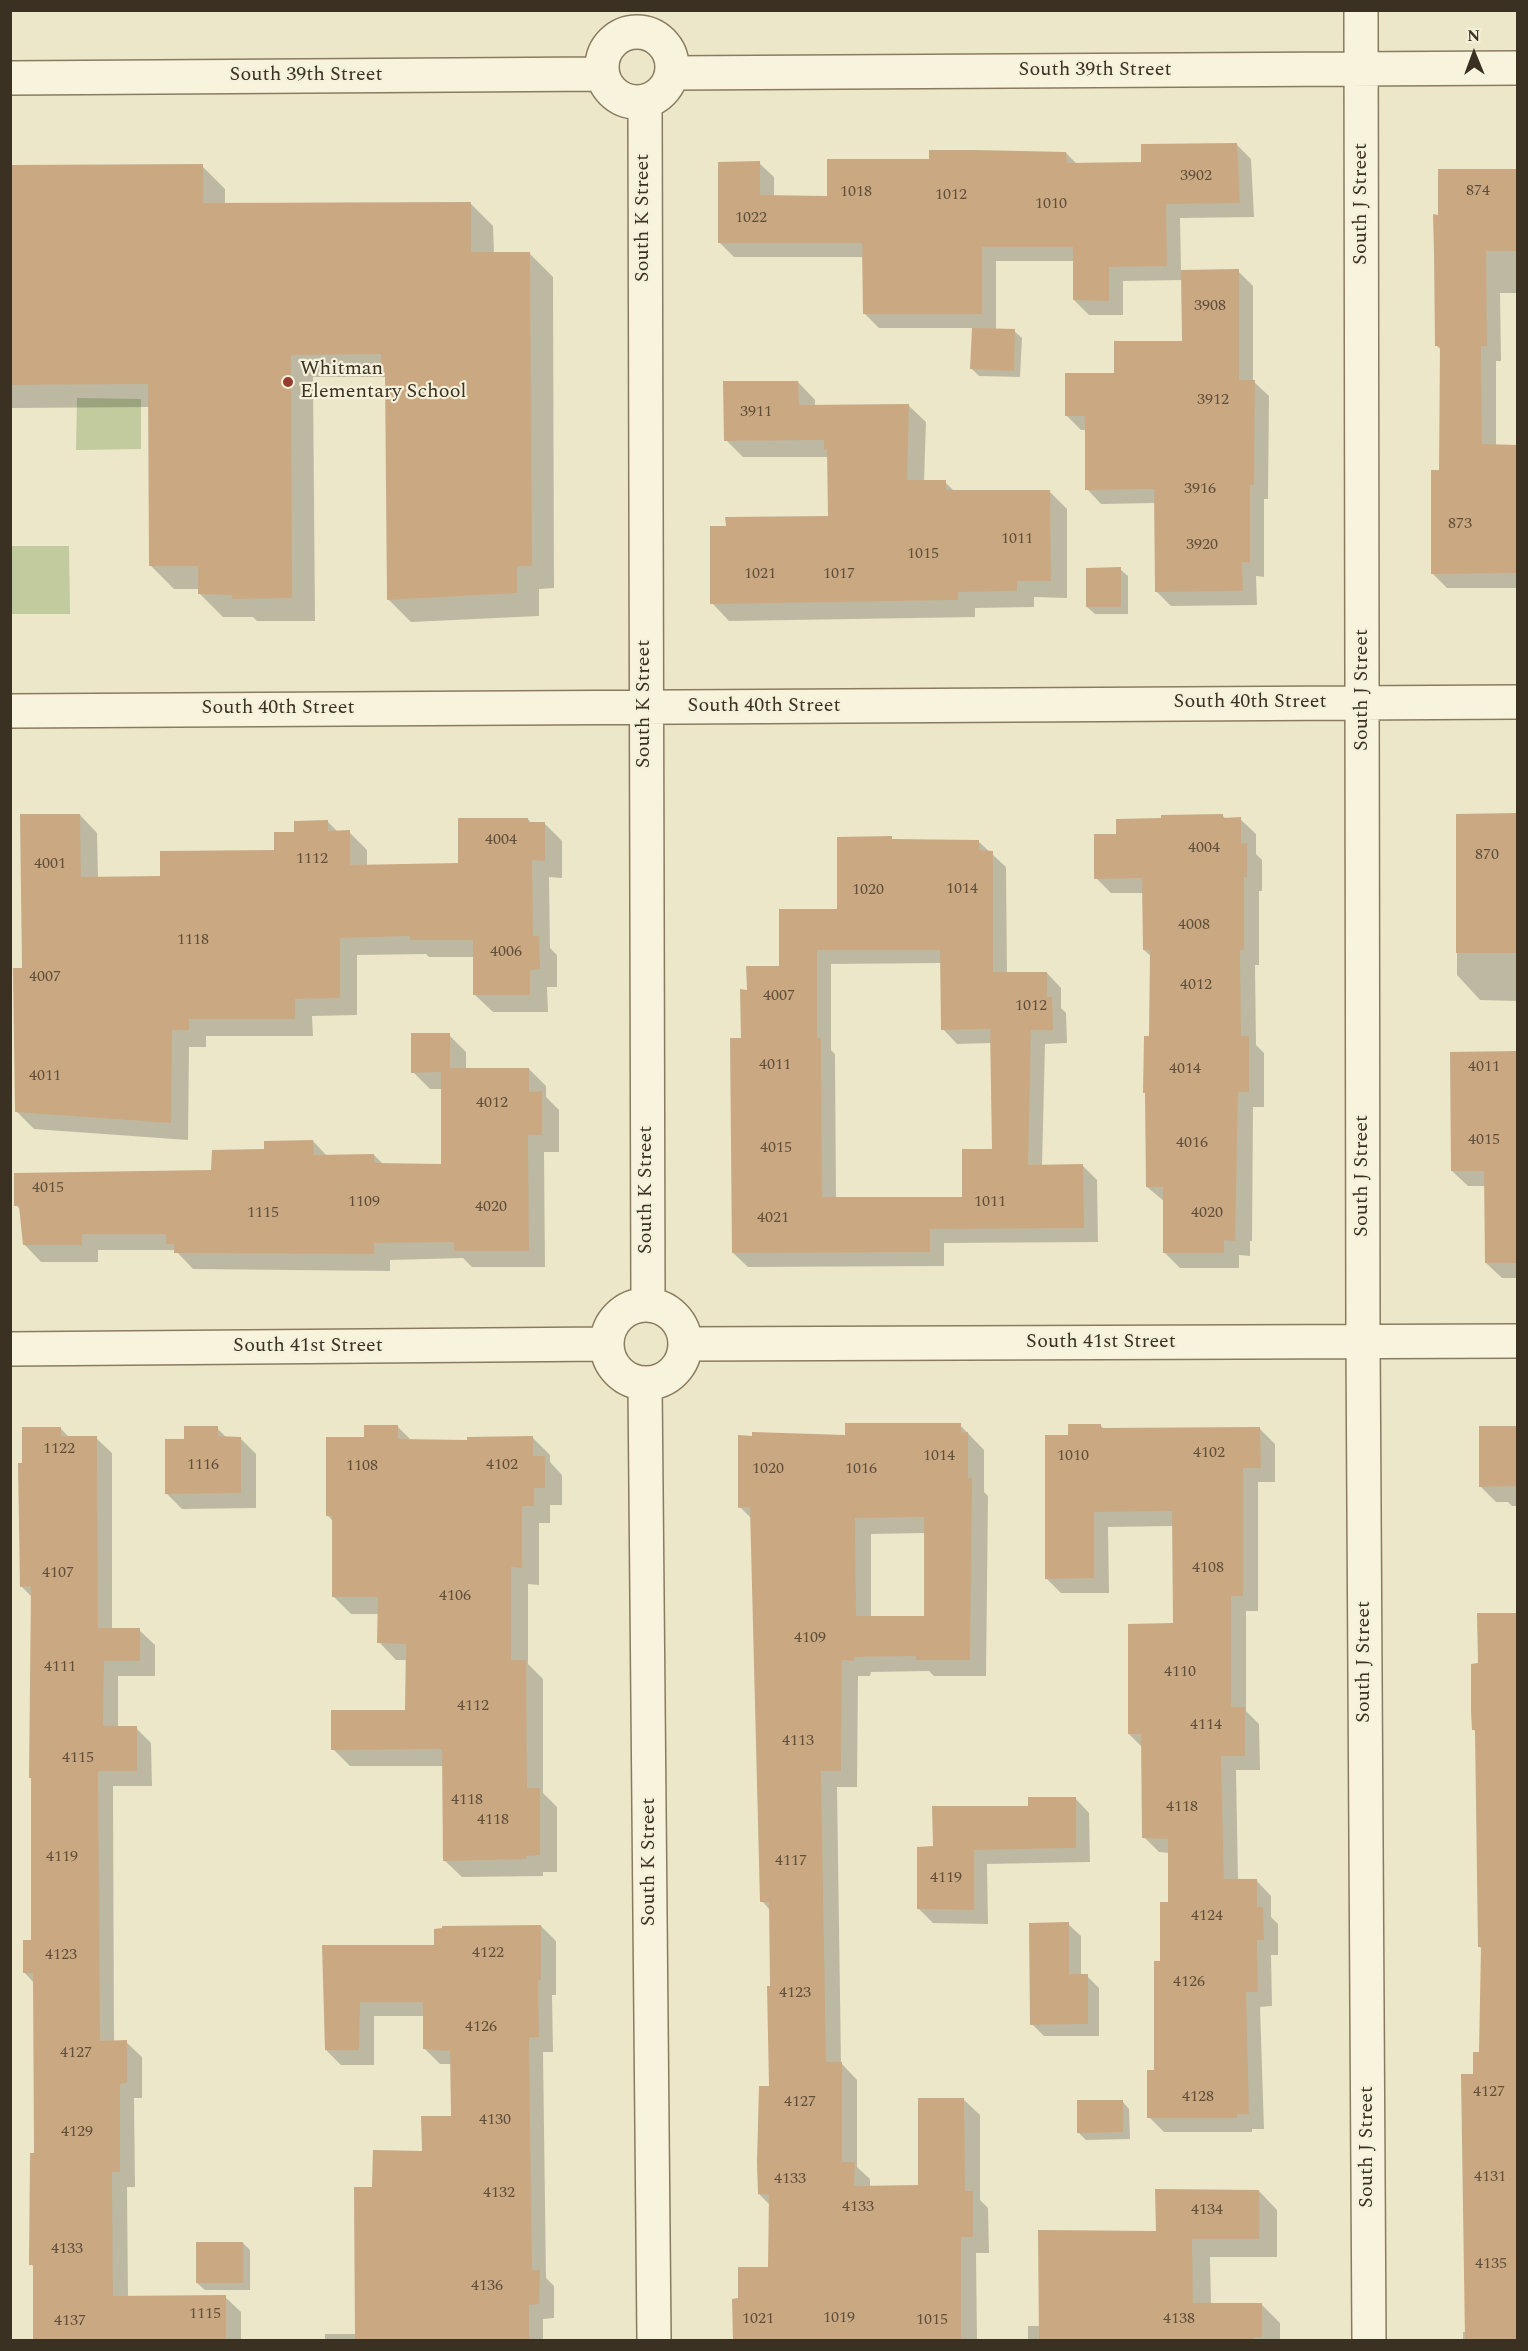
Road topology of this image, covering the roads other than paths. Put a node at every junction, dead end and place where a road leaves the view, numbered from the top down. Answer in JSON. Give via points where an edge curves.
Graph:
{"nodes":[{"id":1,"x":1361,"y":10,"type":"edge"},
{"id":2,"x":644,"y":21,"type":"edge"},
{"id":3,"x":1518,"y":68,"type":"edge"},
{"id":4,"x":1362,"y":69,"type":"junction"},
{"id":5,"x":672,"y":73,"type":"junction"},
{"id":6,"x":602,"y":74,"type":"junction"},
{"id":7,"x":10,"y":78,"type":"edge"},
{"id":8,"x":645,"y":102,"type":"junction"},
{"id":9,"x":1518,"y":702,"type":"edge"},
{"id":10,"x":1363,"y":703,"type":"junction"},
{"id":11,"x":645,"y":707,"type":"junction"},
{"id":12,"x":10,"y":711,"type":"edge"},
{"id":13,"x":648,"y":1305,"type":"junction"},
{"id":14,"x":1518,"y":1341,"type":"edge"},
{"id":15,"x":1363,"y":1342,"type":"junction"},
{"id":16,"x":606,"y":1344,"type":"junction"},
{"id":17,"x":685,"y":1344,"type":"junction"},
{"id":18,"x":10,"y":1348,"type":"edge"},
{"id":19,"x":645,"y":1383,"type":"junction"},
{"id":20,"x":654,"y":2340,"type":"edge"},
{"id":21,"x":1369,"y":2340,"type":"edge"}],
"edges":[{"from":1,"to":4,"type":"street","name":"South J Street"},
{"from":2,"to":5,"type":"street","via":[[670,51]]},
{"from":2,"to":6,"type":"street","via":[[612,42],[602,62]]},
{"from":3,"to":4,"type":"street","name":"South 39th Street"},
{"from":4,"to":5,"type":"street","name":"South 39th Street"},
{"from":4,"to":10,"type":"street","name":"South J Street"},
{"from":5,"to":8,"type":"street","via":[[663,92]]},
{"from":6,"to":7,"type":"street","name":"South 39th Street"},
{"from":6,"to":8,"type":"street","via":[[613,93],[634,103]]},
{"from":8,"to":11,"type":"street","name":"South K Street"},
{"from":9,"to":10,"type":"street","name":"South 40th Street"},
{"from":10,"to":11,"type":"street","name":"South 40th Street"},
{"from":10,"to":15,"type":"street","name":"South J Street"},
{"from":11,"to":12,"type":"street","name":"South 40th Street"},
{"from":11,"to":13,"type":"street","name":"South K Street"},
{"from":13,"to":16,"type":"street","via":[[635,1306],[614,1320]]},
{"from":13,"to":17,"type":"street","via":[[670,1314],[678,1322]]},
{"from":14,"to":15,"type":"street","name":"South 41st Street"},
{"from":15,"to":17,"type":"street","name":"South 41st Street"},
{"from":15,"to":21,"type":"street","name":"South J Street"},
{"from":16,"to":18,"type":"street","name":"South 41st Street"},
{"from":16,"to":19,"type":"street","via":[[608,1356],[622,1376]]},
{"from":17,"to":19,"type":"street","via":[[678,1367],[658,1381]]},
{"from":19,"to":20,"type":"street","name":"South K Street"}]}
